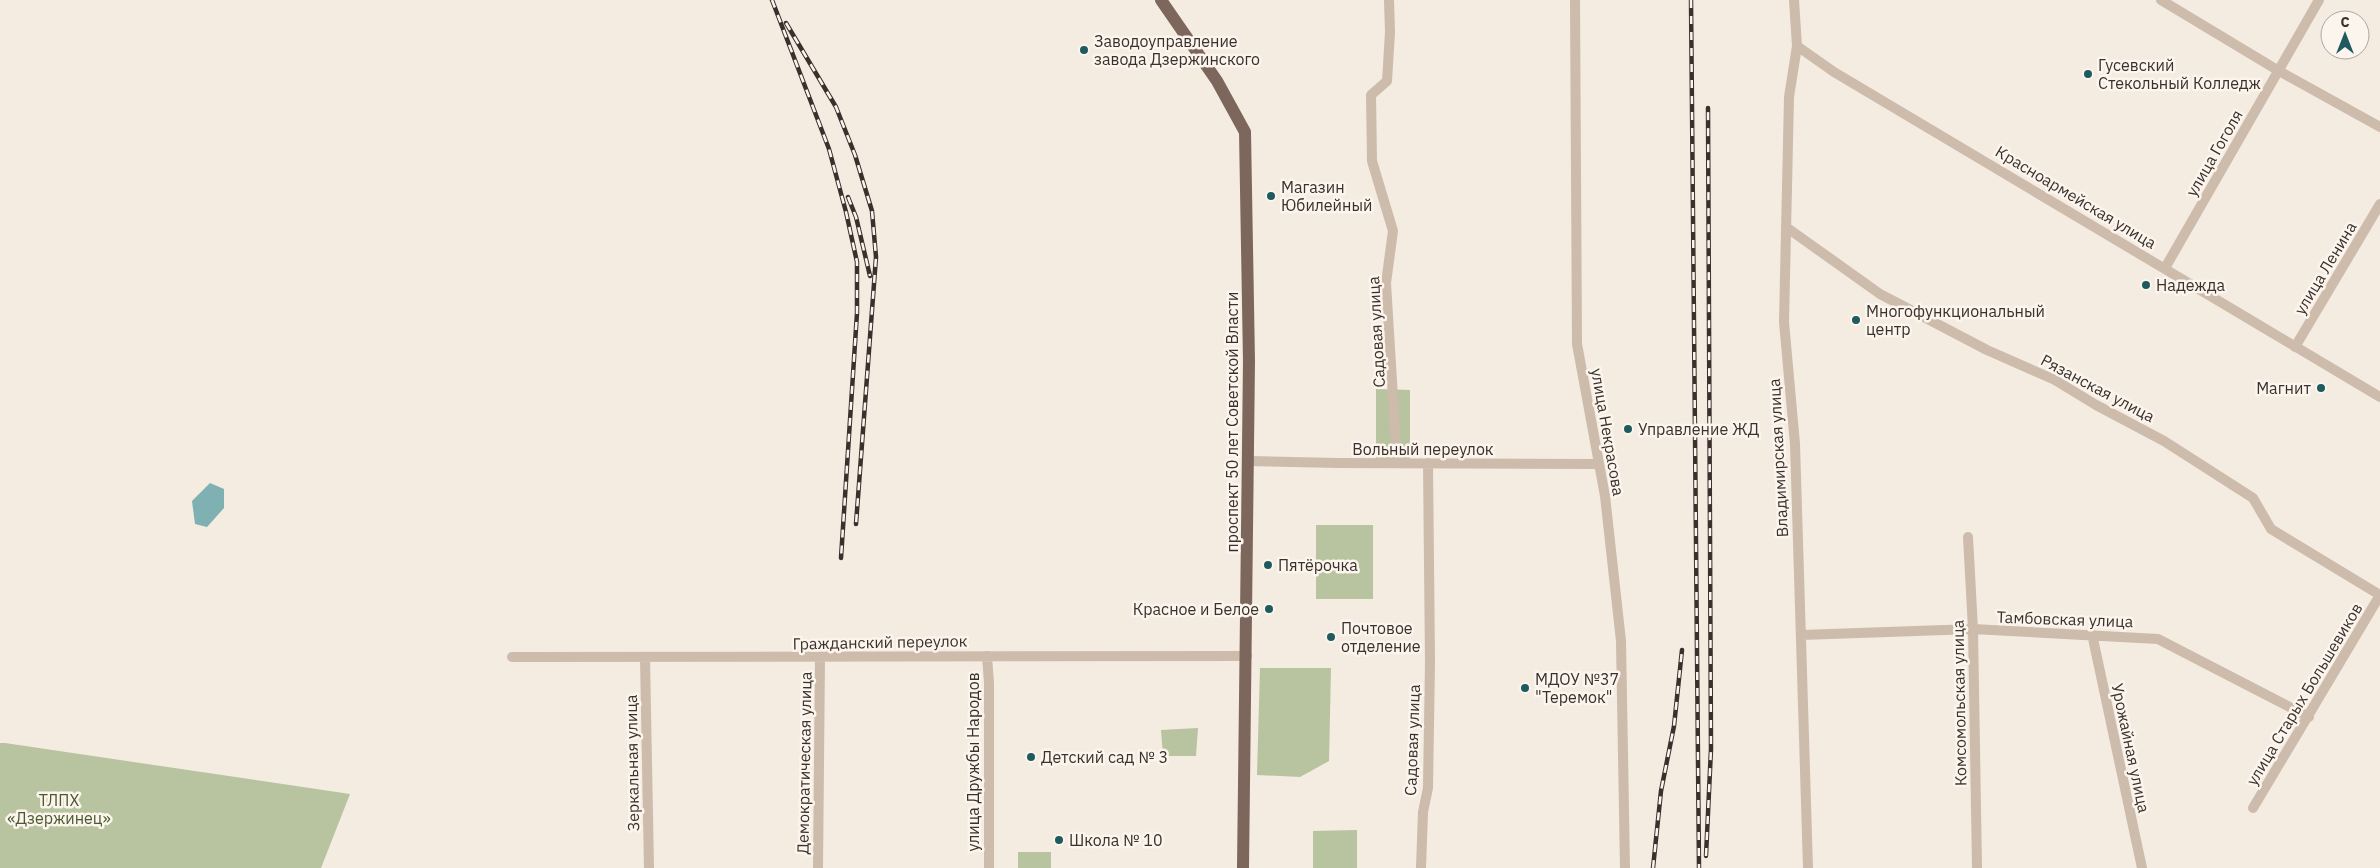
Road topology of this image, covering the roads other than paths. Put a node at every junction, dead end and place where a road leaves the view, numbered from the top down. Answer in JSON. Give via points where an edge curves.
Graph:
{"nodes":[{"id":1,"x":1161,"y":0,"type":"edge"},
{"id":2,"x":1389,"y":0,"type":"edge"},
{"id":3,"x":1575,"y":0,"type":"edge"},
{"id":4,"x":1794,"y":0,"type":"edge"},
{"id":5,"x":2161,"y":0,"type":"edge"},
{"id":6,"x":2319,"y":0,"type":"edge"},
{"id":7,"x":1797,"y":46,"type":"junction"},
{"id":8,"x":2279,"y":71,"type":"junction"},
{"id":9,"x":2380,"y":127,"type":"edge"},
{"id":10,"x":2380,"y":204,"type":"edge"},
{"id":11,"x":1786,"y":227,"type":"junction"},
{"id":12,"x":2165,"y":268,"type":"junction"},
{"id":13,"x":2295,"y":347,"type":"junction"},
{"id":14,"x":2380,"y":398,"type":"edge"},
{"id":15,"x":1248,"y":461,"type":"junction"},
{"id":16,"x":1397,"y":463,"type":"junction"},
{"id":17,"x":1428,"y":463,"type":"junction"},
{"id":18,"x":1598,"y":464,"type":"junction"},
{"id":19,"x":1968,"y":537,"type":"dead end"},
{"id":20,"x":2380,"y":595,"type":"edge"},
{"id":21,"x":1973,"y":629,"type":"junction"},
{"id":22,"x":2092,"y":634,"type":"junction"},
{"id":23,"x":1801,"y":636,"type":"junction"},
{"id":24,"x":987,"y":656,"type":"junction"},
{"id":25,"x":1247,"y":656,"type":"junction"},
{"id":26,"x":512,"y":658,"type":"dead end"},
{"id":27,"x":645,"y":658,"type":"junction"},
{"id":28,"x":820,"y":658,"type":"junction"},
{"id":29,"x":2309,"y":717,"type":"junction"},
{"id":30,"x":2253,"y":808,"type":"dead end"},
{"id":31,"x":649,"y":868,"type":"edge"},
{"id":32,"x":818,"y":868,"type":"edge"},
{"id":33,"x":989,"y":868,"type":"edge"},
{"id":34,"x":1243,"y":868,"type":"edge"},
{"id":35,"x":1421,"y":868,"type":"edge"},
{"id":36,"x":1625,"y":868,"type":"edge"},
{"id":37,"x":1808,"y":868,"type":"edge"},
{"id":38,"x":1978,"y":868,"type":"edge"},
{"id":39,"x":2142,"y":868,"type":"edge"}],
"edges":[{"from":1,"to":15,"type":"main road","name":"проспект 50 лет Советской Власти","via":[[1217,81],[1245,132]]},
{"from":2,"to":16,"type":"street","name":"Садовая улица","via":[[1387,81],[1371,95],[1372,161],[1393,231],[1386,283]]},
{"from":3,"to":18,"type":"street","name":"улица Некрасова","via":[[1577,344]]},
{"from":4,"to":7,"type":"street"},
{"from":5,"to":8,"type":"street"},
{"from":6,"to":8,"type":"street","name":"улица Гоголя"},
{"from":7,"to":11,"type":"street","name":"Владимирская улица","via":[[1789,97]]},
{"from":7,"to":12,"type":"street","name":"Красноармейская улица","via":[[1834,72]]},
{"from":8,"to":9,"type":"street"},
{"from":8,"to":12,"type":"street","name":"улица Гоголя"},
{"from":10,"to":13,"type":"street","name":"улица Ленина"},
{"from":11,"to":20,"type":"street","name":"Рязанская улица","via":[[1880,294],[1987,350],[2055,380],[2164,441],[2253,498],[2271,529]]},
{"from":11,"to":23,"type":"street","name":"Владимирская улица","via":[[1784,322],[1795,444]]},
{"from":12,"to":13,"type":"street","name":"Красноармейская улица"},
{"from":13,"to":14,"type":"street","name":"Красноармейская улица"},
{"from":15,"to":16,"type":"street","name":"Вольный переулок"},
{"from":15,"to":25,"type":"main road","name":"проспект 50 лет Советской Власти"},
{"from":16,"to":17,"type":"street","name":"Вольный переулок"},
{"from":17,"to":18,"type":"street","name":"Вольный переулок"},
{"from":17,"to":35,"type":"street","name":"Садовая улица","via":[[1428,759]]},
{"from":18,"to":36,"type":"street","name":"улица Некрасова","via":[[1605,496],[1621,641]]},
{"from":19,"to":21,"type":"street","name":"Комсомольская улица"},
{"from":20,"to":29,"type":"street","name":"улица Старых Большевиков"},
{"from":21,"to":22,"type":"street","name":"Тамбовская улица"},
{"from":21,"to":23,"type":"street","name":"Тамбовская улица"},
{"from":21,"to":38,"type":"street","name":"Комсомольская улица"},
{"from":22,"to":29,"type":"street","name":"Тамбовская улица","via":[[2158,639]]},
{"from":22,"to":39,"type":"street","name":"Урожайная улица"},
{"from":23,"to":37,"type":"street","name":"Владимирская улица"},
{"from":24,"to":25,"type":"street","name":"Гражданский переулок"},
{"from":24,"to":28,"type":"street","name":"Гражданский переулок"},
{"from":24,"to":33,"type":"street","name":"улица Дружбы Народов"},
{"from":25,"to":34,"type":"main road","name":"проспект 50 лет Советской Власти"},
{"from":26,"to":27,"type":"street","name":"Гражданский переулок"},
{"from":27,"to":28,"type":"street","name":"Гражданский переулок"},
{"from":27,"to":31,"type":"street","name":"Зеркальная улица"},
{"from":28,"to":32,"type":"street","name":"Демократическая улица"},
{"from":29,"to":30,"type":"street","name":"улица Старых Большевиков"}]}
